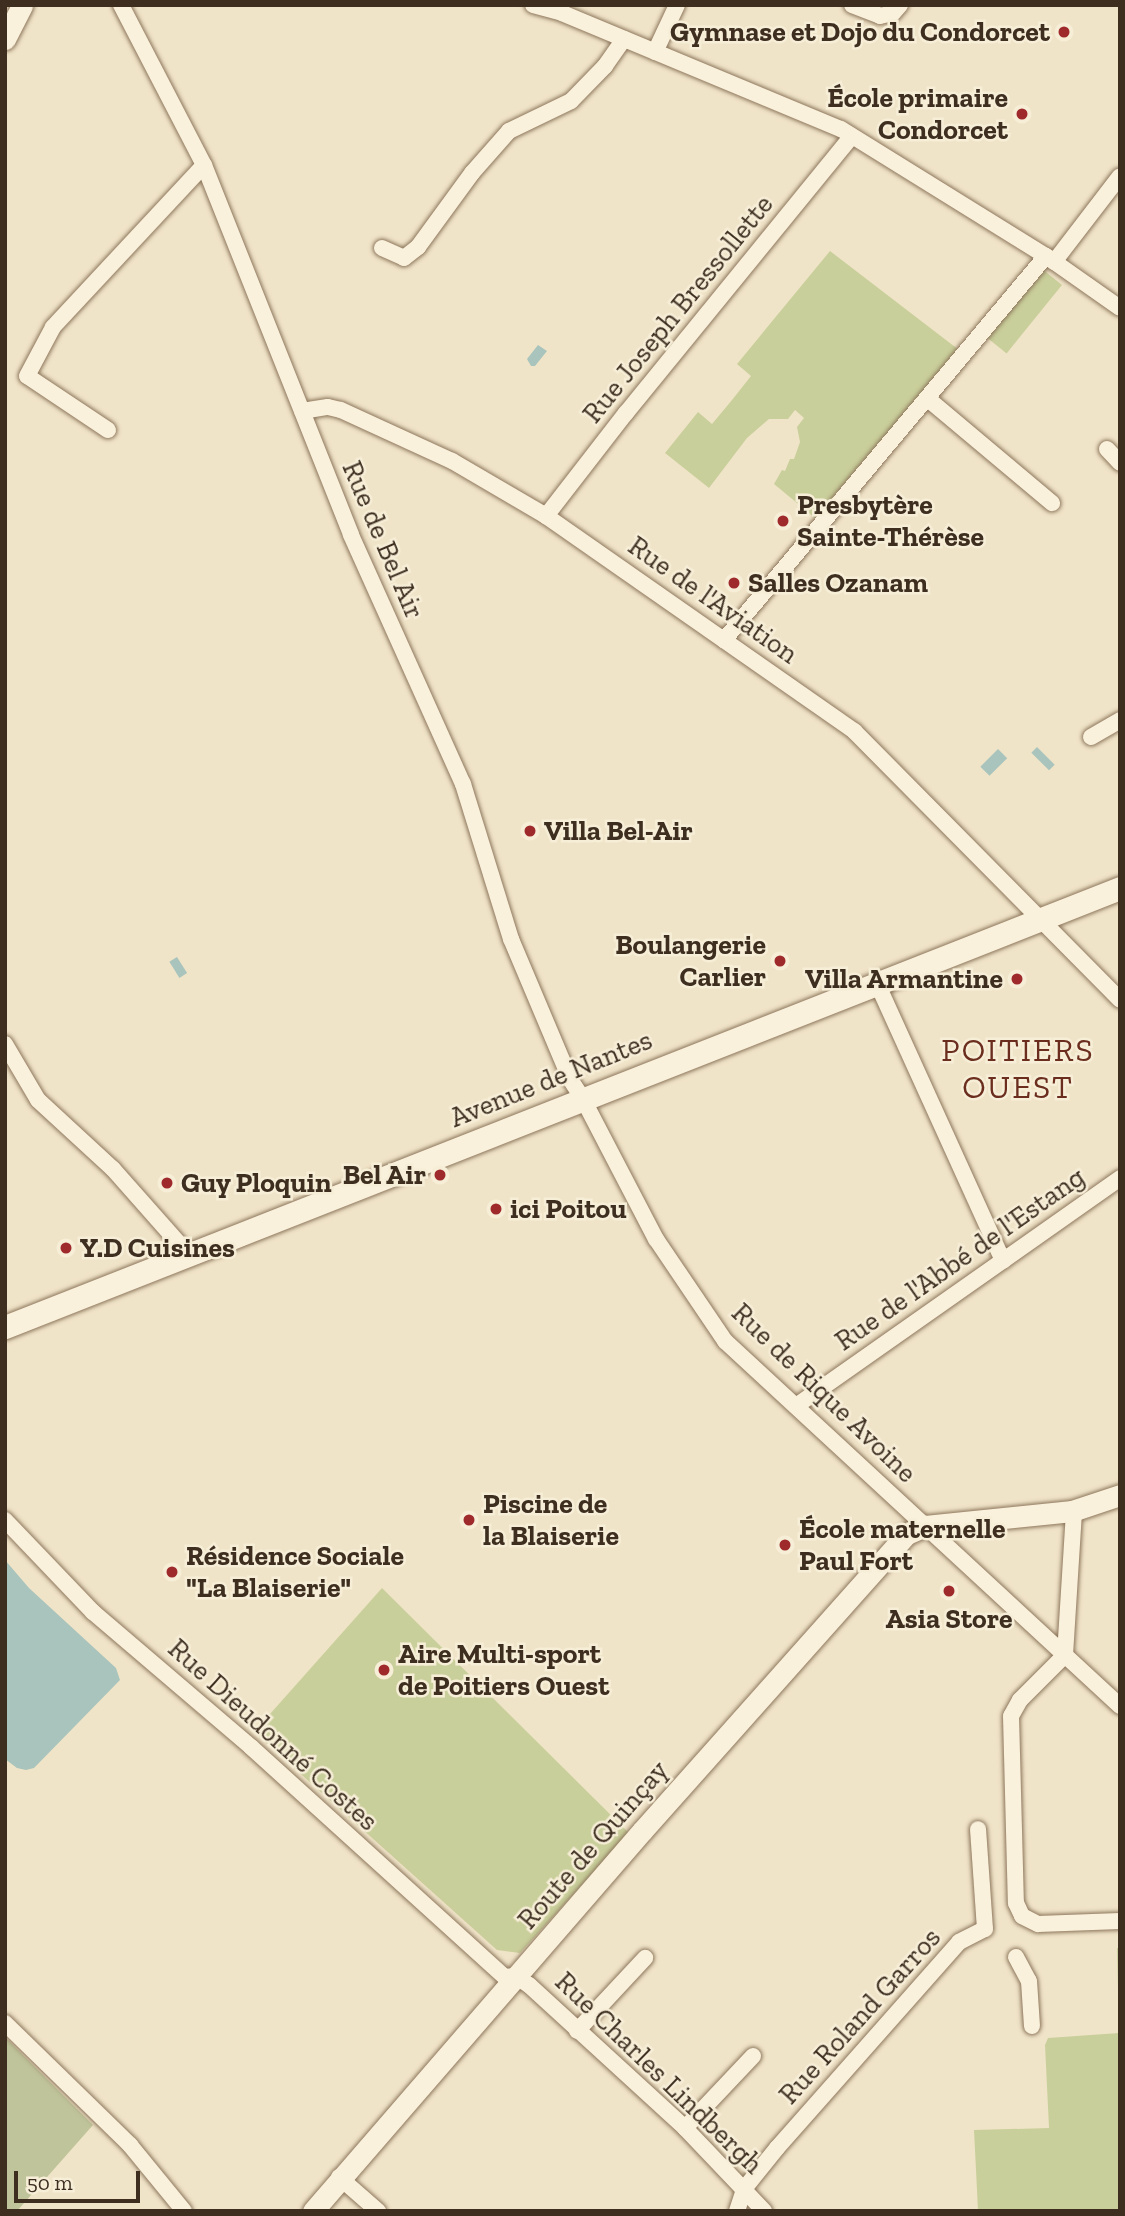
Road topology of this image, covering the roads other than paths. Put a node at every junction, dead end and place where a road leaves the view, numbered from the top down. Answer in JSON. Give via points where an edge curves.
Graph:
{"nodes":[{"id":1,"x":22,"y":5,"type":"edge"},
{"id":2,"x":121,"y":5,"type":"edge"},
{"id":3,"x":533,"y":5,"type":"edge"},
{"id":4,"x":677,"y":5,"type":"edge"},
{"id":5,"x":852,"y":5,"type":"edge"},
{"id":6,"x":893,"y":10,"type":"edge"},
{"id":7,"x":5,"y":39,"type":"edge"},
{"id":8,"x":624,"y":39,"type":"junction"},
{"id":9,"x":655,"y":51,"type":"junction"},
{"id":10,"x":852,"y":136,"type":"junction"},
{"id":11,"x":204,"y":165,"type":"junction"},
{"id":12,"x":1120,"y":176,"type":"edge"},
{"id":13,"x":382,"y":248,"type":"dead end"},
{"id":14,"x":1050,"y":259,"type":"junction"},
{"id":15,"x":1120,"y":308,"type":"edge"},
{"id":16,"x":928,"y":400,"type":"junction"},
{"id":17,"x":302,"y":411,"type":"junction"},
{"id":18,"x":108,"y":430,"type":"dead end"},
{"id":19,"x":1107,"y":449,"type":"dead end"},
{"id":20,"x":1120,"y":463,"type":"edge"},
{"id":21,"x":1052,"y":503,"type":"dead end"},
{"id":22,"x":546,"y":516,"type":"junction"},
{"id":23,"x":724,"y":640,"type":"junction"},
{"id":24,"x":1120,"y":720,"type":"edge"},
{"id":25,"x":1091,"y":737,"type":"dead end"},
{"id":26,"x":1120,"y":888,"type":"edge"},
{"id":27,"x":1041,"y":919,"type":"junction"},
{"id":28,"x":877,"y":983,"type":"junction"},
{"id":29,"x":1120,"y":1000,"type":"edge"},
{"id":30,"x":5,"y":1044,"type":"edge"},
{"id":31,"x":583,"y":1098,"type":"junction"},
{"id":32,"x":1120,"y":1178,"type":"edge"},
{"id":33,"x":189,"y":1255,"type":"junction"},
{"id":34,"x":1003,"y":1261,"type":"junction"},
{"id":35,"x":5,"y":1327,"type":"edge"},
{"id":36,"x":796,"y":1406,"type":"junction"},
{"id":37,"x":1120,"y":1494,"type":"edge"},
{"id":38,"x":1074,"y":1510,"type":"junction"},
{"id":39,"x":5,"y":1520,"type":"edge"},
{"id":40,"x":925,"y":1526,"type":"junction"},
{"id":41,"x":1065,"y":1655,"type":"junction"},
{"id":42,"x":1120,"y":1706,"type":"edge"},
{"id":43,"x":978,"y":1829,"type":"dead end"},
{"id":44,"x":1120,"y":1921,"type":"edge"},
{"id":45,"x":1016,"y":1956,"type":"dead end"},
{"id":46,"x":645,"y":1958,"type":"dead end"},
{"id":47,"x":516,"y":1976,"type":"junction"},
{"id":48,"x":5,"y":2023,"type":"edge"},
{"id":49,"x":1032,"y":2026,"type":"dead end"},
{"id":50,"x":577,"y":2031,"type":"junction"},
{"id":51,"x":753,"y":2056,"type":"dead end"},
{"id":52,"x":685,"y":2128,"type":"junction"},
{"id":53,"x":340,"y":2177,"type":"junction"},
{"id":54,"x":744,"y":2189,"type":"junction"},
{"id":55,"x":184,"y":2211,"type":"edge"},
{"id":56,"x":313,"y":2211,"type":"edge"},
{"id":57,"x":378,"y":2211,"type":"edge"},
{"id":58,"x":737,"y":2211,"type":"edge"},
{"id":59,"x":764,"y":2211,"type":"edge"}],
"edges":[{"from":1,"to":7,"type":"street"},
{"from":2,"to":11,"type":"street","name":"Rue de Bel Air"},
{"from":3,"to":8,"type":"street"},
{"from":4,"to":9,"type":"street"},
{"from":5,"to":6,"type":"street","via":[[873,14]]},
{"from":8,"to":9,"type":"street"},
{"from":8,"to":13,"type":"street","via":[[571,102],[509,131],[471,173],[418,247],[404,258]]},
{"from":9,"to":10,"type":"street"},
{"from":10,"to":14,"type":"street"},
{"from":10,"to":22,"type":"street","name":"Rue Joseph Bressollette"},
{"from":11,"to":17,"type":"street","name":"Rue de Bel Air"},
{"from":11,"to":18,"type":"street","via":[[53,327],[27,376]]},
{"from":12,"to":14,"type":"street"},
{"from":14,"to":15,"type":"street"},
{"from":14,"to":16,"type":"street"},
{"from":16,"to":21,"type":"street"},
{"from":16,"to":23,"type":"street"},
{"from":17,"to":22,"type":"street","name":"Rue de l'Aviation","via":[[341,410],[452,461]]},
{"from":17,"to":31,"type":"street","name":"Rue de Bel Air","via":[[351,535],[463,784],[511,939],[570,1079]]},
{"from":19,"to":20,"type":"street"},
{"from":22,"to":23,"type":"street","name":"Rue de l'Aviation"},
{"from":23,"to":27,"type":"street","name":"Rue de l'Aviation","via":[[854,731]]},
{"from":24,"to":25,"type":"street"},
{"from":26,"to":27,"type":"main road","name":"Avenue de Nantes"},
{"from":27,"to":28,"type":"main road","name":"Avenue de Nantes"},
{"from":27,"to":29,"type":"street","name":"Rue de l'Aviation"},
{"from":28,"to":31,"type":"main road","name":"Avenue de Nantes"},
{"from":28,"to":34,"type":"street"},
{"from":30,"to":33,"type":"street","via":[[38,1100],[113,1169]]},
{"from":31,"to":33,"type":"main road","name":"Avenue de Nantes"},
{"from":31,"to":36,"type":"street","name":"Rue de Rique Avoine","via":[[656,1238],[725,1341]]},
{"from":32,"to":34,"type":"street","name":"Rue de l'Abbé de l'Estang"},
{"from":33,"to":35,"type":"main road","name":"Avenue de Nantes"},
{"from":34,"to":36,"type":"street","name":"Rue de l'Abbé de l'Estang"},
{"from":36,"to":40,"type":"street","name":"Rue de Rique Avoine"},
{"from":37,"to":38,"type":"street"},
{"from":38,"to":40,"type":"street"},
{"from":38,"to":41,"type":"street"},
{"from":39,"to":47,"type":"street","name":"Rue Dieudonné Costes","via":[[93,1612],[251,1747],[505,1977]]},
{"from":40,"to":41,"type":"street","name":"Rue de Rique Avoine"},
{"from":40,"to":47,"type":"street","name":"Route de Quinçay","via":[[907,1534],[800,1651]]},
{"from":41,"to":42,"type":"street","name":"Rue de Rique Avoine"},
{"from":41,"to":44,"type":"street","via":[[1020,1700],[1011,1716],[1016,1903],[1022,1916],[1033,1923]]},
{"from":43,"to":54,"type":"street","name":"Rue Roland Garros","via":[[985,1929],[959,1942]]},
{"from":45,"to":49,"type":"street","via":[[1029,1981]]},
{"from":46,"to":50,"type":"street"},
{"from":47,"to":50,"type":"street","name":"Rue Charles Lindbergh"},
{"from":47,"to":53,"type":"street","name":"Route de Quinçay"},
{"from":48,"to":55,"type":"street","via":[[130,2145]]},
{"from":50,"to":52,"type":"street","name":"Rue Charles Lindbergh"},
{"from":51,"to":52,"type":"street"},
{"from":52,"to":54,"type":"street","name":"Rue Charles Lindbergh"},
{"from":53,"to":56,"type":"street","name":"Route de Quinçay"},
{"from":53,"to":57,"type":"street"},
{"from":54,"to":58,"type":"street"},
{"from":54,"to":59,"type":"street","name":"Rue Charles Lindbergh"}]}
